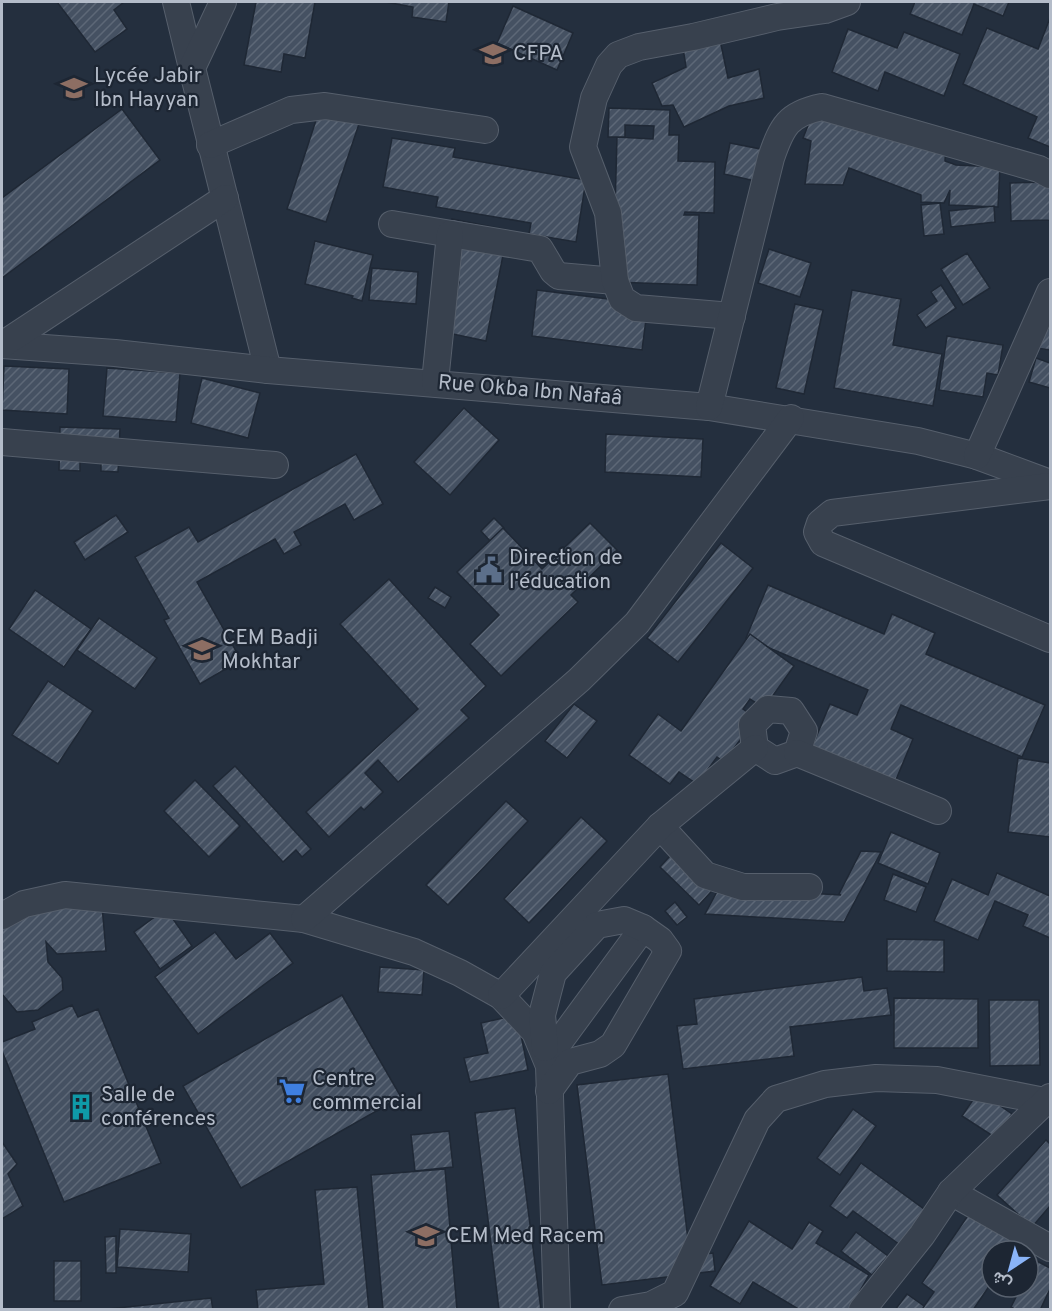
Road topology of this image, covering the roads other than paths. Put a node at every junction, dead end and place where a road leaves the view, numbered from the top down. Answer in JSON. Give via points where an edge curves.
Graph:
{"nodes":[{"id":1,"x":176,"y":2,"type":"edge"},
{"id":2,"x":224,"y":2,"type":"edge"},
{"id":3,"x":847,"y":2,"type":"edge"},
{"id":4,"x":192,"y":68,"type":"junction"},
{"id":5,"x":485,"y":130,"type":"dead end"},
{"id":6,"x":210,"y":145,"type":"junction"},
{"id":7,"x":1050,"y":175,"type":"edge"},
{"id":8,"x":225,"y":198,"type":"junction"},
{"id":9,"x":392,"y":224,"type":"dead end"},
{"id":10,"x":450,"y":234,"type":"junction"},
{"id":11,"x":615,"y":282,"type":"junction"},
{"id":12,"x":1050,"y":292,"type":"edge"},
{"id":13,"x":732,"y":316,"type":"junction"},
{"id":14,"x":2,"y":345,"type":"edge"},
{"id":15,"x":268,"y":370,"type":"junction"},
{"id":16,"x":435,"y":382,"type":"junction"},
{"id":17,"x":710,"y":406,"type":"junction"},
{"id":18,"x":791,"y":418,"type":"junction"},
{"id":19,"x":2,"y":442,"type":"edge"},
{"id":20,"x":977,"y":456,"type":"junction"},
{"id":21,"x":275,"y":465,"type":"dead end"},
{"id":22,"x":1050,"y":485,"type":"edge"},
{"id":23,"x":1050,"y":639,"type":"edge"},
{"id":24,"x":755,"y":748,"type":"junction"},
{"id":25,"x":797,"y":753,"type":"junction"},
{"id":26,"x":938,"y":811,"type":"dead end"},
{"id":27,"x":660,"y":826,"type":"junction"},
{"id":28,"x":808,"y":887,"type":"dead end"},
{"id":29,"x":2,"y":916,"type":"edge"},
{"id":30,"x":304,"y":919,"type":"junction"},
{"id":31,"x":643,"y":928,"type":"junction"},
{"id":32,"x":501,"y":996,"type":"junction"},
{"id":33,"x":554,"y":1060,"type":"junction"},
{"id":34,"x":1049,"y":1100,"type":"edge"},
{"id":35,"x":951,"y":1192,"type":"junction"},
{"id":36,"x":1050,"y":1248,"type":"edge"},
{"id":37,"x":557,"y":1310,"type":"edge"},
{"id":38,"x":622,"y":1310,"type":"edge"},
{"id":39,"x":862,"y":1310,"type":"edge"}],
"edges":[{"from":1,"to":4,"type":"street"},
{"from":2,"to":4,"type":"street"},
{"from":3,"to":11,"type":"street","via":[[825,10],[639,47],[618,55],[609,65],[594,98],[583,147],[608,213]]},
{"from":4,"to":6,"type":"street"},
{"from":5,"to":6,"type":"street","via":[[325,106],[291,110]]},
{"from":6,"to":8,"type":"street"},
{"from":7,"to":13,"type":"street","via":[[822,107],[803,111],[788,122],[778,139]]},
{"from":8,"to":14,"type":"street"},
{"from":8,"to":15,"type":"street"},
{"from":9,"to":10,"type":"street"},
{"from":10,"to":11,"type":"street","via":[[540,249],[559,276]]},
{"from":10,"to":16,"type":"street"},
{"from":11,"to":13,"type":"street","via":[[622,298],[636,308]]},
{"from":12,"to":20,"type":"street"},
{"from":13,"to":17,"type":"street"},
{"from":14,"to":15,"type":"street","name":"Rue Okba Ibn Nafaâ"},
{"from":15,"to":16,"type":"street","name":"Rue Okba Ibn Nafaâ"},
{"from":16,"to":17,"type":"street","name":"Rue Okba Ibn Nafaâ"},
{"from":17,"to":18,"type":"street","name":"Rue Okba Ibn Nafaâ"},
{"from":18,"to":20,"type":"street","name":"Rue Okba Ibn Nafaâ"},
{"from":18,"to":30,"type":"street","via":[[638,623],[579,680]]},
{"from":19,"to":21,"type":"street"},
{"from":20,"to":22,"type":"street","name":"Rue Okba Ibn Nafaâ"},
{"from":22,"to":23,"type":"street","via":[[832,513],[820,523],[817,532],[823,543]]},
{"from":24,"to":25,"type":"street","via":[[775,761]]},
{"from":24,"to":25,"type":"street","via":[[752,725],[768,708],[791,711],[804,731]]},
{"from":24,"to":27,"type":"street"},
{"from":25,"to":26,"type":"street"},
{"from":27,"to":28,"type":"street","via":[[705,875],[743,887]]},
{"from":27,"to":32,"type":"street"},
{"from":29,"to":30,"type":"street","via":[[24,904],[65,895]]},
{"from":30,"to":32,"type":"street","via":[[414,952]]},
{"from":31,"to":33,"type":"street"},
{"from":31,"to":33,"type":"street","via":[[624,920],[597,925],[553,973],[542,1015]]},
{"from":31,"to":33,"type":"street","via":[[668,951],[613,1046],[600,1054]]},
{"from":32,"to":33,"type":"street","via":[[535,1032]]},
{"from":33,"to":37,"type":"street"},
{"from":34,"to":35,"type":"street"},
{"from":34,"to":38,"type":"street","via":[[937,1080],[876,1078],[825,1084],[777,1099],[757,1120],[675,1293],[651,1305]]},
{"from":35,"to":36,"type":"street"},
{"from":35,"to":39,"type":"street"}]}
